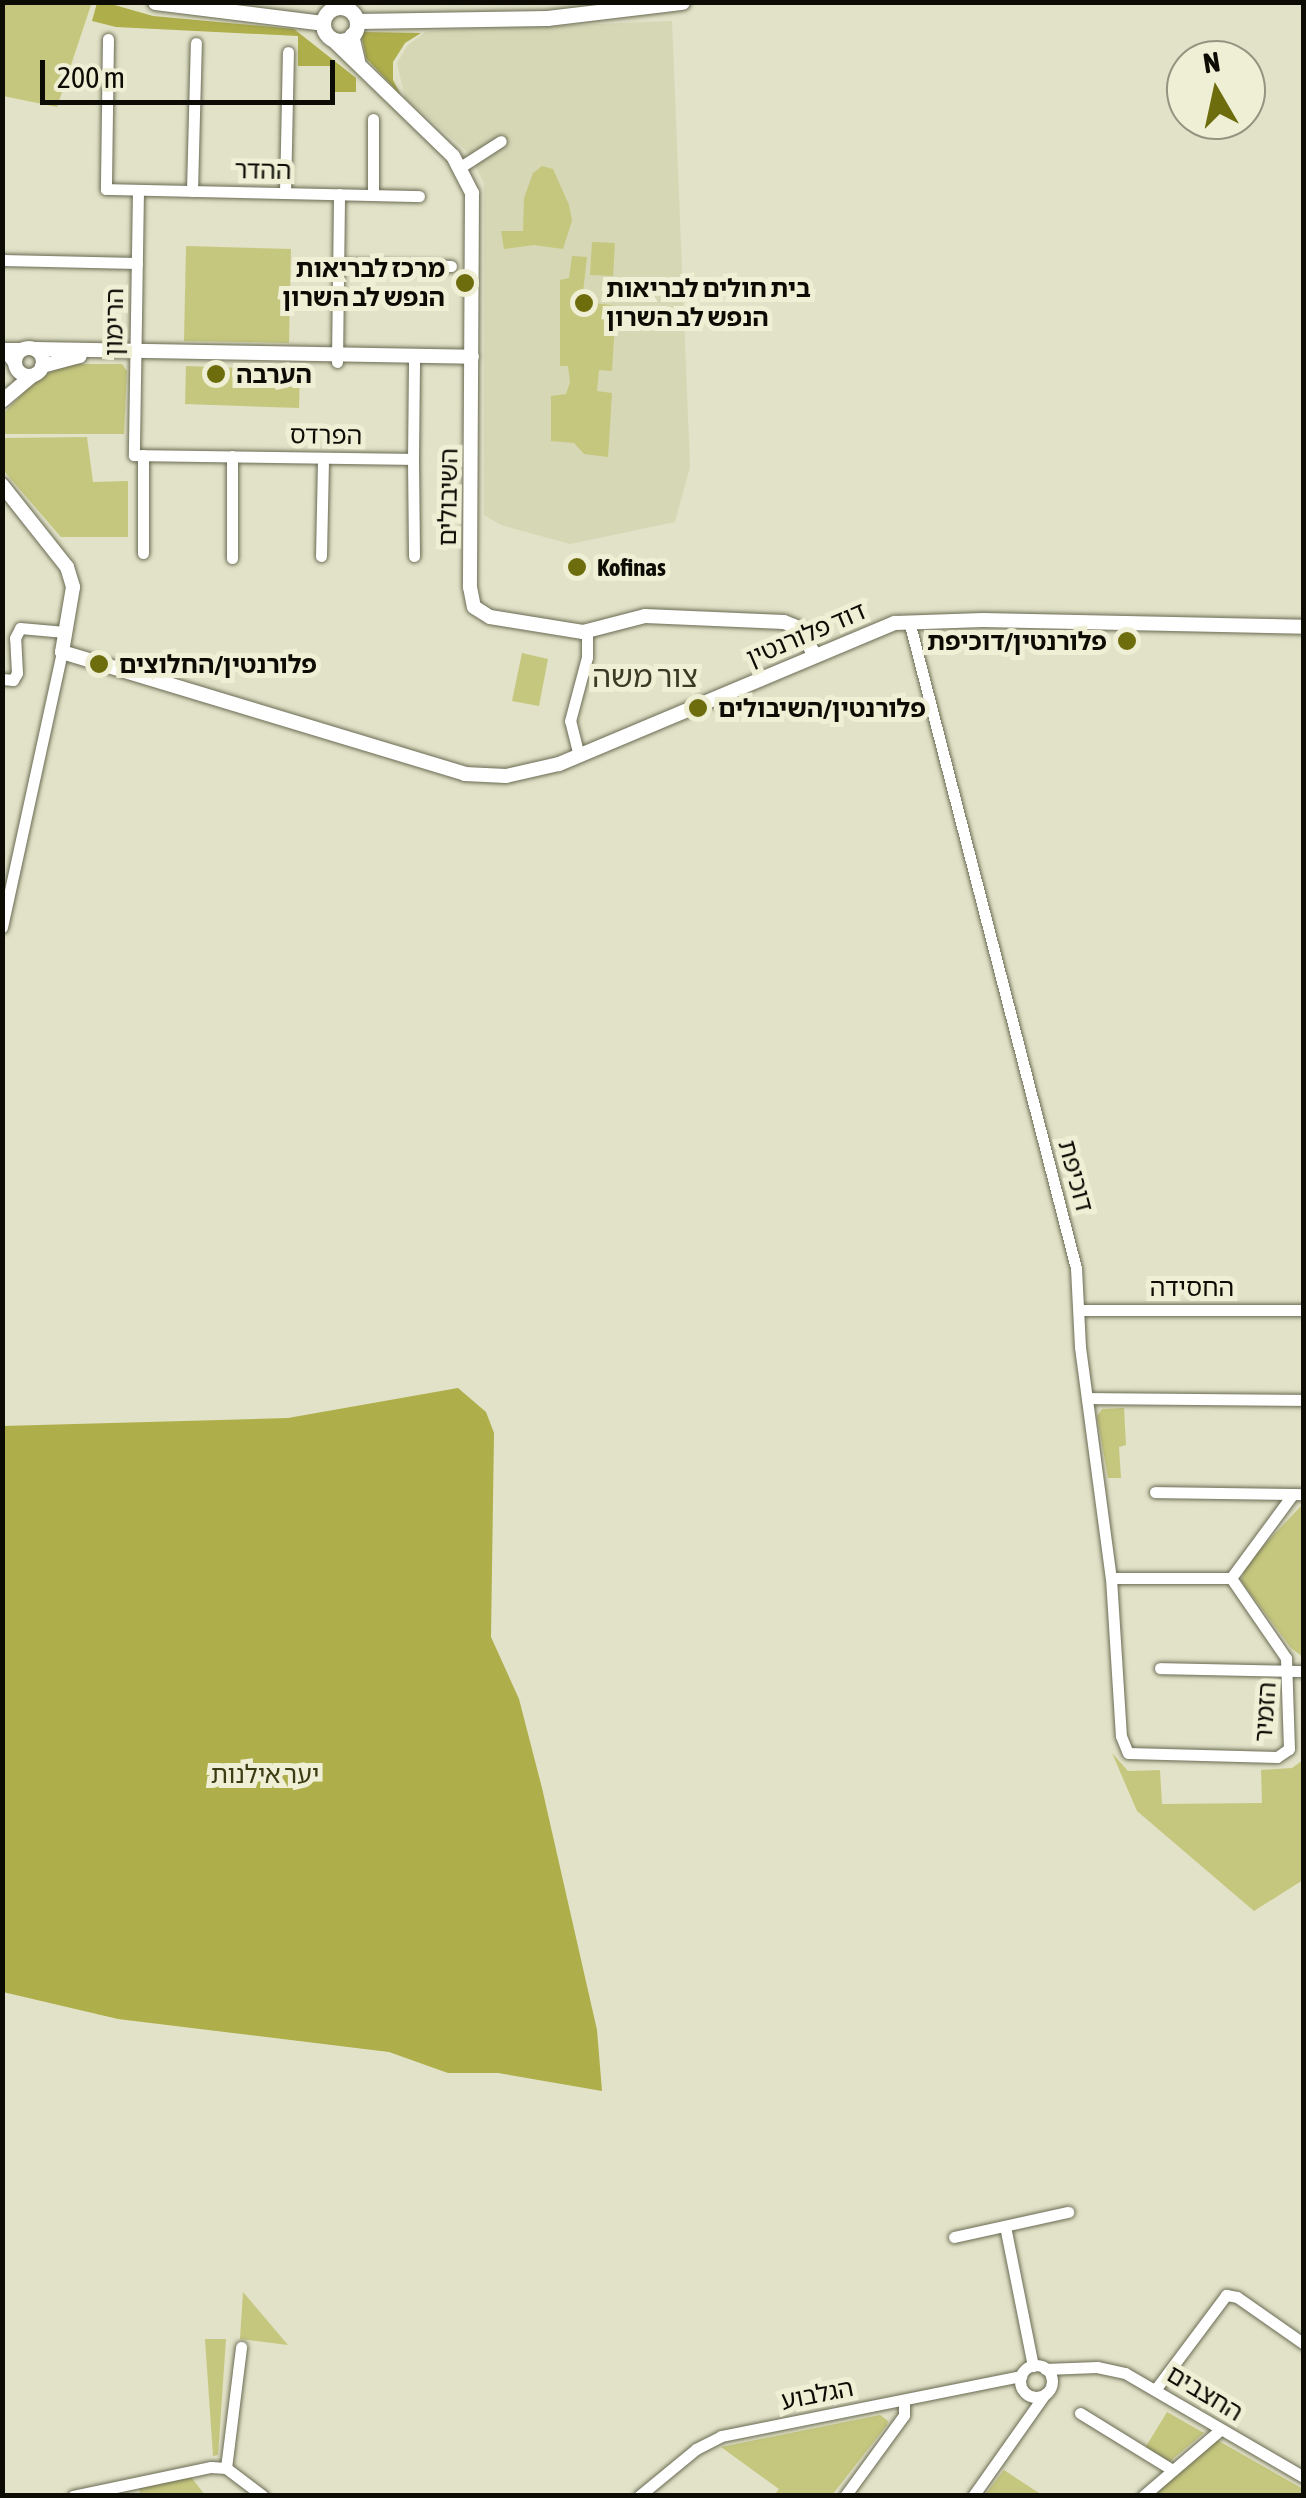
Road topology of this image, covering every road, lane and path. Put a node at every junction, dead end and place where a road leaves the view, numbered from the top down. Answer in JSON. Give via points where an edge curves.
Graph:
{"nodes":[{"id":1,"x":155,"y":2,"type":"edge"},
{"id":2,"x":682,"y":2,"type":"edge"},
{"id":3,"x":355,"y":28,"type":"junction"},
{"id":4,"x":327,"y":30,"type":"junction"},
{"id":5,"x":108,"y":39,"type":"dead end"},
{"id":6,"x":196,"y":43,"type":"dead end"},
{"id":7,"x":288,"y":52,"type":"dead end"},
{"id":8,"x":362,"y":67,"type":"junction"},
{"id":9,"x":374,"y":120,"type":"dead end"},
{"id":10,"x":501,"y":141,"type":"dead end"},
{"id":11,"x":462,"y":166,"type":"junction"},
{"id":12,"x":138,"y":190,"type":"junction"},
{"id":13,"x":192,"y":191,"type":"junction"},
{"id":14,"x":285,"y":193,"type":"junction"},
{"id":15,"x":339,"y":194,"type":"junction"},
{"id":16,"x":373,"y":195,"type":"junction"},
{"id":17,"x":419,"y":196,"type":"dead end"},
{"id":18,"x":2,"y":260,"type":"edge"},
{"id":19,"x":137,"y":262,"type":"junction"},
{"id":20,"x":338,"y":264,"type":"junction"},
{"id":21,"x":451,"y":266,"type":"dead end"},
{"id":22,"x":2,"y":348,"type":"edge"},
{"id":23,"x":30,"y":348,"type":"junction"},
{"id":24,"x":136,"y":353,"type":"junction"},
{"id":25,"x":338,"y":358,"type":"junction"},
{"id":26,"x":414,"y":360,"type":"junction"},
{"id":27,"x":472,"y":361,"type":"junction"},
{"id":28,"x":15,"y":366,"type":"junction"},
{"id":29,"x":37,"y":371,"type":"junction"},
{"id":30,"x":6,"y":398,"type":"edge"},
{"id":31,"x":139,"y":455,"type":"junction"},
{"id":32,"x":232,"y":456,"type":"junction"},
{"id":33,"x":323,"y":458,"type":"junction"},
{"id":34,"x":413,"y":459,"type":"junction"},
{"id":35,"x":2,"y":485,"type":"edge"},
{"id":36,"x":143,"y":553,"type":"dead end"},
{"id":37,"x":321,"y":556,"type":"dead end"},
{"id":38,"x":414,"y":556,"type":"dead end"},
{"id":39,"x":232,"y":558,"type":"dead end"},
{"id":40,"x":910,"y":621,"type":"junction"},
{"id":41,"x":1304,"y":627,"type":"edge"},
{"id":42,"x":65,"y":632,"type":"junction"},
{"id":43,"x":587,"y":632,"type":"junction"},
{"id":44,"x":62,"y":652,"type":"junction"},
{"id":45,"x":814,"y":654,"type":"junction"},
{"id":46,"x":2,"y":679,"type":"edge"},
{"id":47,"x":579,"y":756,"type":"junction"},
{"id":48,"x":2,"y":927,"type":"edge"},
{"id":49,"x":1080,"y":1310,"type":"junction"},
{"id":50,"x":1304,"y":1310,"type":"edge"},
{"id":51,"x":1087,"y":1398,"type":"junction"},
{"id":52,"x":1304,"y":1400,"type":"edge"},
{"id":53,"x":1155,"y":1492,"type":"dead end"},
{"id":54,"x":1298,"y":1494,"type":"edge"},
{"id":55,"x":1112,"y":1578,"type":"junction"},
{"id":56,"x":1232,"y":1578,"type":"junction"},
{"id":57,"x":1160,"y":1668,"type":"dead end"},
{"id":58,"x":1297,"y":1671,"type":"edge"},
{"id":59,"x":1128,"y":1753,"type":"joint"},
{"id":60,"x":1068,"y":2212,"type":"dead end"},
{"id":61,"x":1005,"y":2226,"type":"junction"},
{"id":62,"x":954,"y":2237,"type":"dead end"},
{"id":63,"x":1304,"y":2344,"type":"edge"},
{"id":64,"x":241,"y":2347,"type":"dead end"},
{"id":65,"x":1039,"y":2367,"type":"junction"},
{"id":66,"x":1076,"y":2368,"type":"junction"},
{"id":67,"x":1021,"y":2376,"type":"junction"},
{"id":68,"x":1048,"y":2390,"type":"junction"},
{"id":69,"x":1155,"y":2390,"type":"junction"},
{"id":70,"x":1026,"y":2394,"type":"junction"},
{"id":71,"x":904,"y":2400,"type":"junction"},
{"id":72,"x":1080,"y":2413,"type":"dead end"},
{"id":73,"x":1027,"y":2420,"type":"junction"},
{"id":74,"x":1220,"y":2430,"type":"junction"},
{"id":75,"x":226,"y":2468,"type":"junction"},
{"id":76,"x":1171,"y":2469,"type":"junction"},
{"id":77,"x":1304,"y":2477,"type":"edge"},
{"id":78,"x":73,"y":2496,"type":"edge"},
{"id":79,"x":263,"y":2496,"type":"edge"},
{"id":80,"x":639,"y":2496,"type":"edge"},
{"id":81,"x":845,"y":2496,"type":"edge"},
{"id":82,"x":973,"y":2496,"type":"edge"},
{"id":83,"x":1143,"y":2496,"type":"edge"}],
"edges":[{"from":1,"to":4,"type":"main road"},
{"from":2,"to":3,"type":"main road","via":[[547,18]]},
{"from":3,"to":4,"type":"main road","via":[[342,40]]},
{"from":3,"to":4,"type":"main road","via":[[349,9],[337,7],[327,13]]},
{"from":3,"to":8,"type":"street","via":[[353,52]]},
{"from":4,"to":8,"type":"street"},
{"from":5,"to":12,"type":"street","name":"ההדר","via":[[106,189]]},
{"from":6,"to":13,"type":"street"},
{"from":7,"to":14,"type":"street"},
{"from":8,"to":11,"type":"street"},
{"from":9,"to":16,"type":"street"},
{"from":10,"to":11,"type":"street"},
{"from":11,"to":27,"type":"street","name":"השיבולים","via":[[474,208]]},
{"from":12,"to":13,"type":"street","name":"ההדר"},
{"from":12,"to":19,"type":"street","name":"הרימון"},
{"from":13,"to":14,"type":"street","name":"ההדר"},
{"from":14,"to":15,"type":"street","name":"ההדר"},
{"from":15,"to":16,"type":"street","name":"ההדר"},
{"from":15,"to":20,"type":"street"},
{"from":16,"to":17,"type":"street","name":"ההדר"},
{"from":18,"to":19,"type":"street"},
{"from":19,"to":24,"type":"street","name":"הרימון"},
{"from":20,"to":21,"type":"street"},
{"from":20,"to":25,"type":"street"},
{"from":22,"to":23,"type":"street"},
{"from":22,"to":28,"type":"street"},
{"from":23,"to":24,"type":"street"},
{"from":23,"to":28,"type":"street","via":[[17,354]]},
{"from":23,"to":29,"type":"street","via":[[42,356]]},
{"from":24,"to":25,"type":"street"},
{"from":24,"to":29,"type":"street","via":[[71,356]]},
{"from":24,"to":31,"type":"street","name":"הרימון"},
{"from":25,"to":26,"type":"street"},
{"from":26,"to":27,"type":"street"},
{"from":26,"to":34,"type":"street"},
{"from":27,"to":43,"type":"street","name":"השיבולים","via":[[474,607],[490,617]]},
{"from":28,"to":29,"type":"street"},
{"from":28,"to":30,"type":"street"},
{"from":29,"to":30,"type":"street"},
{"from":31,"to":32,"type":"street","name":"הפרדס"},
{"from":31,"to":36,"type":"street","name":"הרימון"},
{"from":32,"to":33,"type":"street","name":"הפרדס"},
{"from":32,"to":39,"type":"street"},
{"from":33,"to":34,"type":"street","name":"הפרדס"},
{"from":33,"to":37,"type":"street"},
{"from":34,"to":38,"type":"street"},
{"from":35,"to":42,"type":"street","via":[[67,568],[73,587]]},
{"from":40,"to":41,"type":"street","name":"דוד פלורנטין"},
{"from":40,"to":45,"type":"street","name":"דוד פלורנטין","via":[[868,630]]},
{"from":40,"to":49,"type":"street","name":"דוכיפת","via":[[1073,1253]]},
{"from":42,"to":44,"type":"street"},
{"from":42,"to":46,"type":"street","via":[[20,628],[17,673],[13,680]]},
{"from":43,"to":45,"type":"street","name":"השיבולים","via":[[645,616],[784,622],[799,628]]},
{"from":43,"to":47,"type":"street","via":[[570,721]]},
{"from":44,"to":47,"type":"street","name":"דוד פלורנטין","via":[[465,774],[506,776]]},
{"from":44,"to":48,"type":"street"},
{"from":45,"to":47,"type":"street","name":"דוד פלורנטין"},
{"from":49,"to":50,"type":"street","name":"החסידה"},
{"from":49,"to":51,"type":"street","name":"דוכיפת"},
{"from":51,"to":52,"type":"street"},
{"from":51,"to":55,"type":"street","name":"דוכיפת"},
{"from":53,"to":54,"type":"street"},
{"from":54,"to":56,"type":"street"},
{"from":55,"to":56,"type":"street"},
{"from":55,"to":59,"type":"street","name":"דוכיפת","via":[[1120,1736]]},
{"from":56,"to":58,"type":"street","name":"הזמיר"},
{"from":57,"to":58,"type":"street"},
{"from":58,"to":59,"type":"street","name":"הזמיר","via":[[1284,1755]]},
{"from":60,"to":61,"type":"street"},
{"from":61,"to":62,"type":"street"},
{"from":61,"to":65,"type":"street"},
{"from":63,"to":69,"type":"street","via":[[1226,2294]]},
{"from":64,"to":75,"type":"street"},
{"from":65,"to":66,"type":"street","name":"החצבים"},
{"from":65,"to":67,"type":"street"},
{"from":65,"to":68,"type":"street"},
{"from":66,"to":68,"type":"street"},
{"from":66,"to":69,"type":"street","name":"החצבים","via":[[1116,2370]]},
{"from":67,"to":70,"type":"street"},
{"from":67,"to":71,"type":"street","name":"הגלבוע"},
{"from":68,"to":70,"type":"street"},
{"from":68,"to":73,"type":"street"},
{"from":69,"to":74,"type":"street","name":"החצבים"},
{"from":70,"to":73,"type":"street"},
{"from":71,"to":80,"type":"street","name":"הגלבוע","via":[[716,2438]]},
{"from":71,"to":81,"type":"street","via":[[904,2414]]},
{"from":72,"to":76,"type":"street"},
{"from":73,"to":82,"type":"street"},
{"from":74,"to":76,"type":"street"},
{"from":74,"to":77,"type":"street","name":"החצבים"},
{"from":75,"to":78,"type":"street"},
{"from":75,"to":79,"type":"street"},
{"from":76,"to":83,"type":"street"}]}
